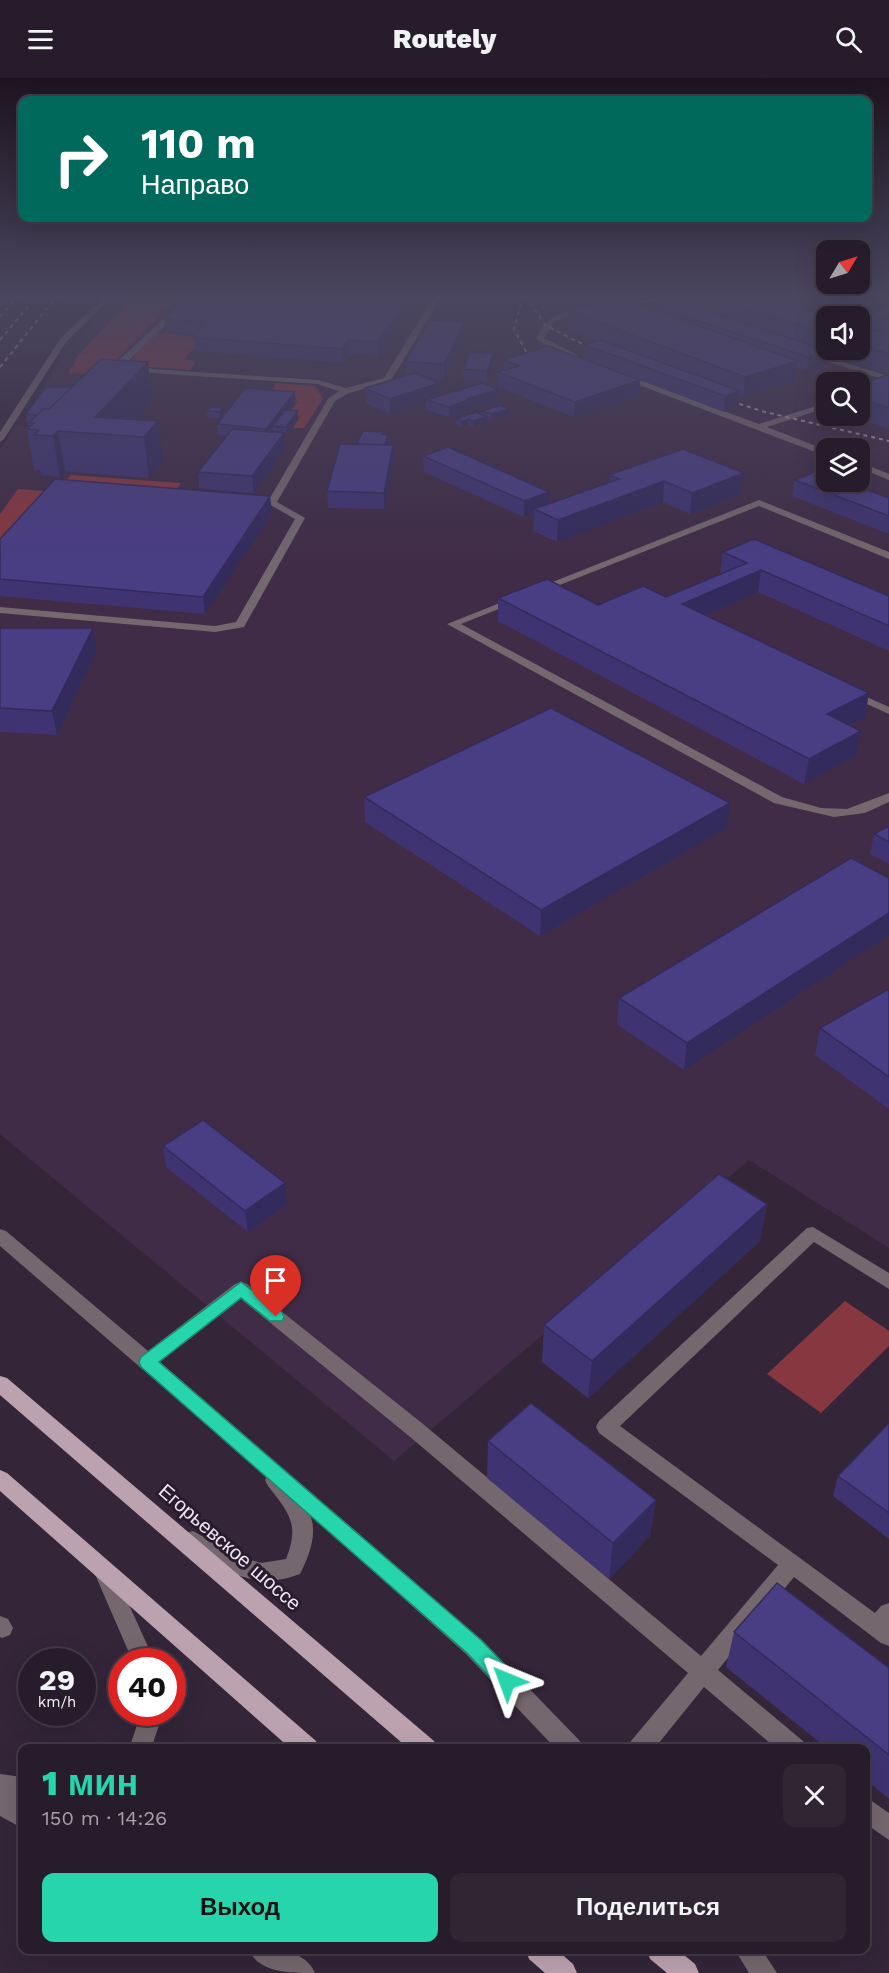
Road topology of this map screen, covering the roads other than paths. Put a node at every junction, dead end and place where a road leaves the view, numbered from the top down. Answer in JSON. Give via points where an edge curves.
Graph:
{"nodes":[{"id":1,"x":35,"y":384,"type":"edge"},
{"id":2,"x":326,"y":384,"type":"edge"},
{"id":3,"x":370,"y":384,"type":"edge"},
{"id":4,"x":648,"y":384,"type":"edge"},
{"id":5,"x":888,"y":384,"type":"edge"},
{"id":6,"x":879,"y":387,"type":"edge"},
{"id":7,"x":346,"y":391,"type":"junction"},
{"id":8,"x":816,"y":408,"type":"edge"},
{"id":9,"x":759,"y":427,"type":"junction"},
{"id":10,"x":0,"y":439,"type":"edge"},
{"id":11,"x":816,"y":449,"type":"edge"},
{"id":12,"x":870,"y":469,"type":"edge"},
{"id":13,"x":889,"y":477,"type":"edge"},
{"id":14,"x":261,"y":502,"type":"edge"},
{"id":15,"x":272,"y":503,"type":"junction"},
{"id":16,"x":889,"y":556,"type":"edge"},
{"id":17,"x":0,"y":610,"type":"edge"},
{"id":18,"x":837,"y":687,"type":"edge"},
{"id":19,"x":889,"y":711,"type":"edge"},
{"id":20,"x":889,"y":797,"type":"edge"},
{"id":21,"x":0,"y":1236,"type":"edge"},
{"id":22,"x":889,"y":1282,"type":"edge"},
{"id":23,"x":147,"y":1362,"type":"junction"},
{"id":24,"x":0,"y":1384,"type":"edge"},
{"id":25,"x":255,"y":1454,"type":"junction"},
{"id":26,"x":0,"y":1479,"type":"edge"},
{"id":27,"x":164,"y":1524,"type":"junction"},
{"id":28,"x":792,"y":1563,"type":"junction"},
{"id":29,"x":102,"y":1569,"type":"junction"},
{"id":30,"x":885,"y":1626,"type":"edge"},
{"id":31,"x":138,"y":1648,"type":"edge"},
{"id":32,"x":703,"y":1672,"type":"junction"},
{"id":33,"x":148,"y":1726,"type":"edge"},
{"id":34,"x":142,"y":1744,"type":"edge"},
{"id":35,"x":302,"y":1744,"type":"edge"},
{"id":36,"x":420,"y":1744,"type":"edge"},
{"id":37,"x":567,"y":1744,"type":"edge"},
{"id":38,"x":643,"y":1744,"type":"edge"},
{"id":39,"x":789,"y":1744,"type":"edge"},
{"id":40,"x":0,"y":1786,"type":"edge"},
{"id":41,"x":18,"y":1788,"type":"edge"},
{"id":42,"x":0,"y":1803,"type":"edge"},
{"id":43,"x":870,"y":1812,"type":"edge"},
{"id":44,"x":18,"y":1814,"type":"edge"},
{"id":45,"x":889,"y":1828,"type":"edge"},
{"id":46,"x":268,"y":1954,"type":"edge"},
{"id":47,"x":543,"y":1954,"type":"edge"},
{"id":48,"x":664,"y":1954,"type":"edge"},
{"id":49,"x":750,"y":1954,"type":"edge"},
{"id":50,"x":302,"y":1973,"type":"edge"},
{"id":51,"x":564,"y":1973,"type":"edge"},
{"id":52,"x":686,"y":1973,"type":"edge"},
{"id":53,"x":765,"y":1973,"type":"edge"}],
"edges":[{"from":1,"to":10,"type":"street"},
{"from":2,"to":7,"type":"street"},
{"from":3,"to":7,"type":"street"},
{"from":4,"to":9,"type":"street"},
{"from":5,"to":6,"type":"street"},
{"from":7,"to":15,"type":"street","via":[[332,399]]},
{"from":8,"to":9,"type":"street"},
{"from":9,"to":11,"type":"street"},
{"from":12,"to":13,"type":"street"},
{"from":14,"to":15,"type":"street"},
{"from":15,"to":17,"type":"street","via":[[300,518],[240,626],[215,629]]},
{"from":16,"to":20,"type":"street","via":[[759,503],[452,624],[778,800],[824,814],[867,811]]},
{"from":18,"to":19,"type":"street"},
{"from":21,"to":23,"type":"street"},
{"from":22,"to":28,"type":"street","via":[[813,1233],[606,1427]]},
{"from":23,"to":25,"type":"street"},
{"from":23,"to":32,"type":"street","via":[[241,1289],[416,1430]]},
{"from":24,"to":27,"type":"main road","name":"Егорьевское шоссе"},
{"from":25,"to":27,"type":"street","via":[[302,1516],[303,1545],[293,1566],[261,1573],[232,1563]]},
{"from":25,"to":37,"type":"street","via":[[474,1647]]},
{"from":26,"to":29,"type":"main road"},
{"from":27,"to":36,"type":"main road","name":"Егорьевское шоссе"},
{"from":28,"to":30,"type":"street"},
{"from":28,"to":32,"type":"street"},
{"from":29,"to":31,"type":"street"},
{"from":29,"to":35,"type":"main road"},
{"from":32,"to":38,"type":"street"},
{"from":32,"to":39,"type":"street"},
{"from":33,"to":34,"type":"street"},
{"from":40,"to":41,"type":"street"},
{"from":42,"to":44,"type":"street"},
{"from":43,"to":45,"type":"street"},
{"from":46,"to":50,"type":"street"},
{"from":47,"to":51,"type":"main road"},
{"from":48,"to":52,"type":"main road"},
{"from":49,"to":53,"type":"street"}]}
